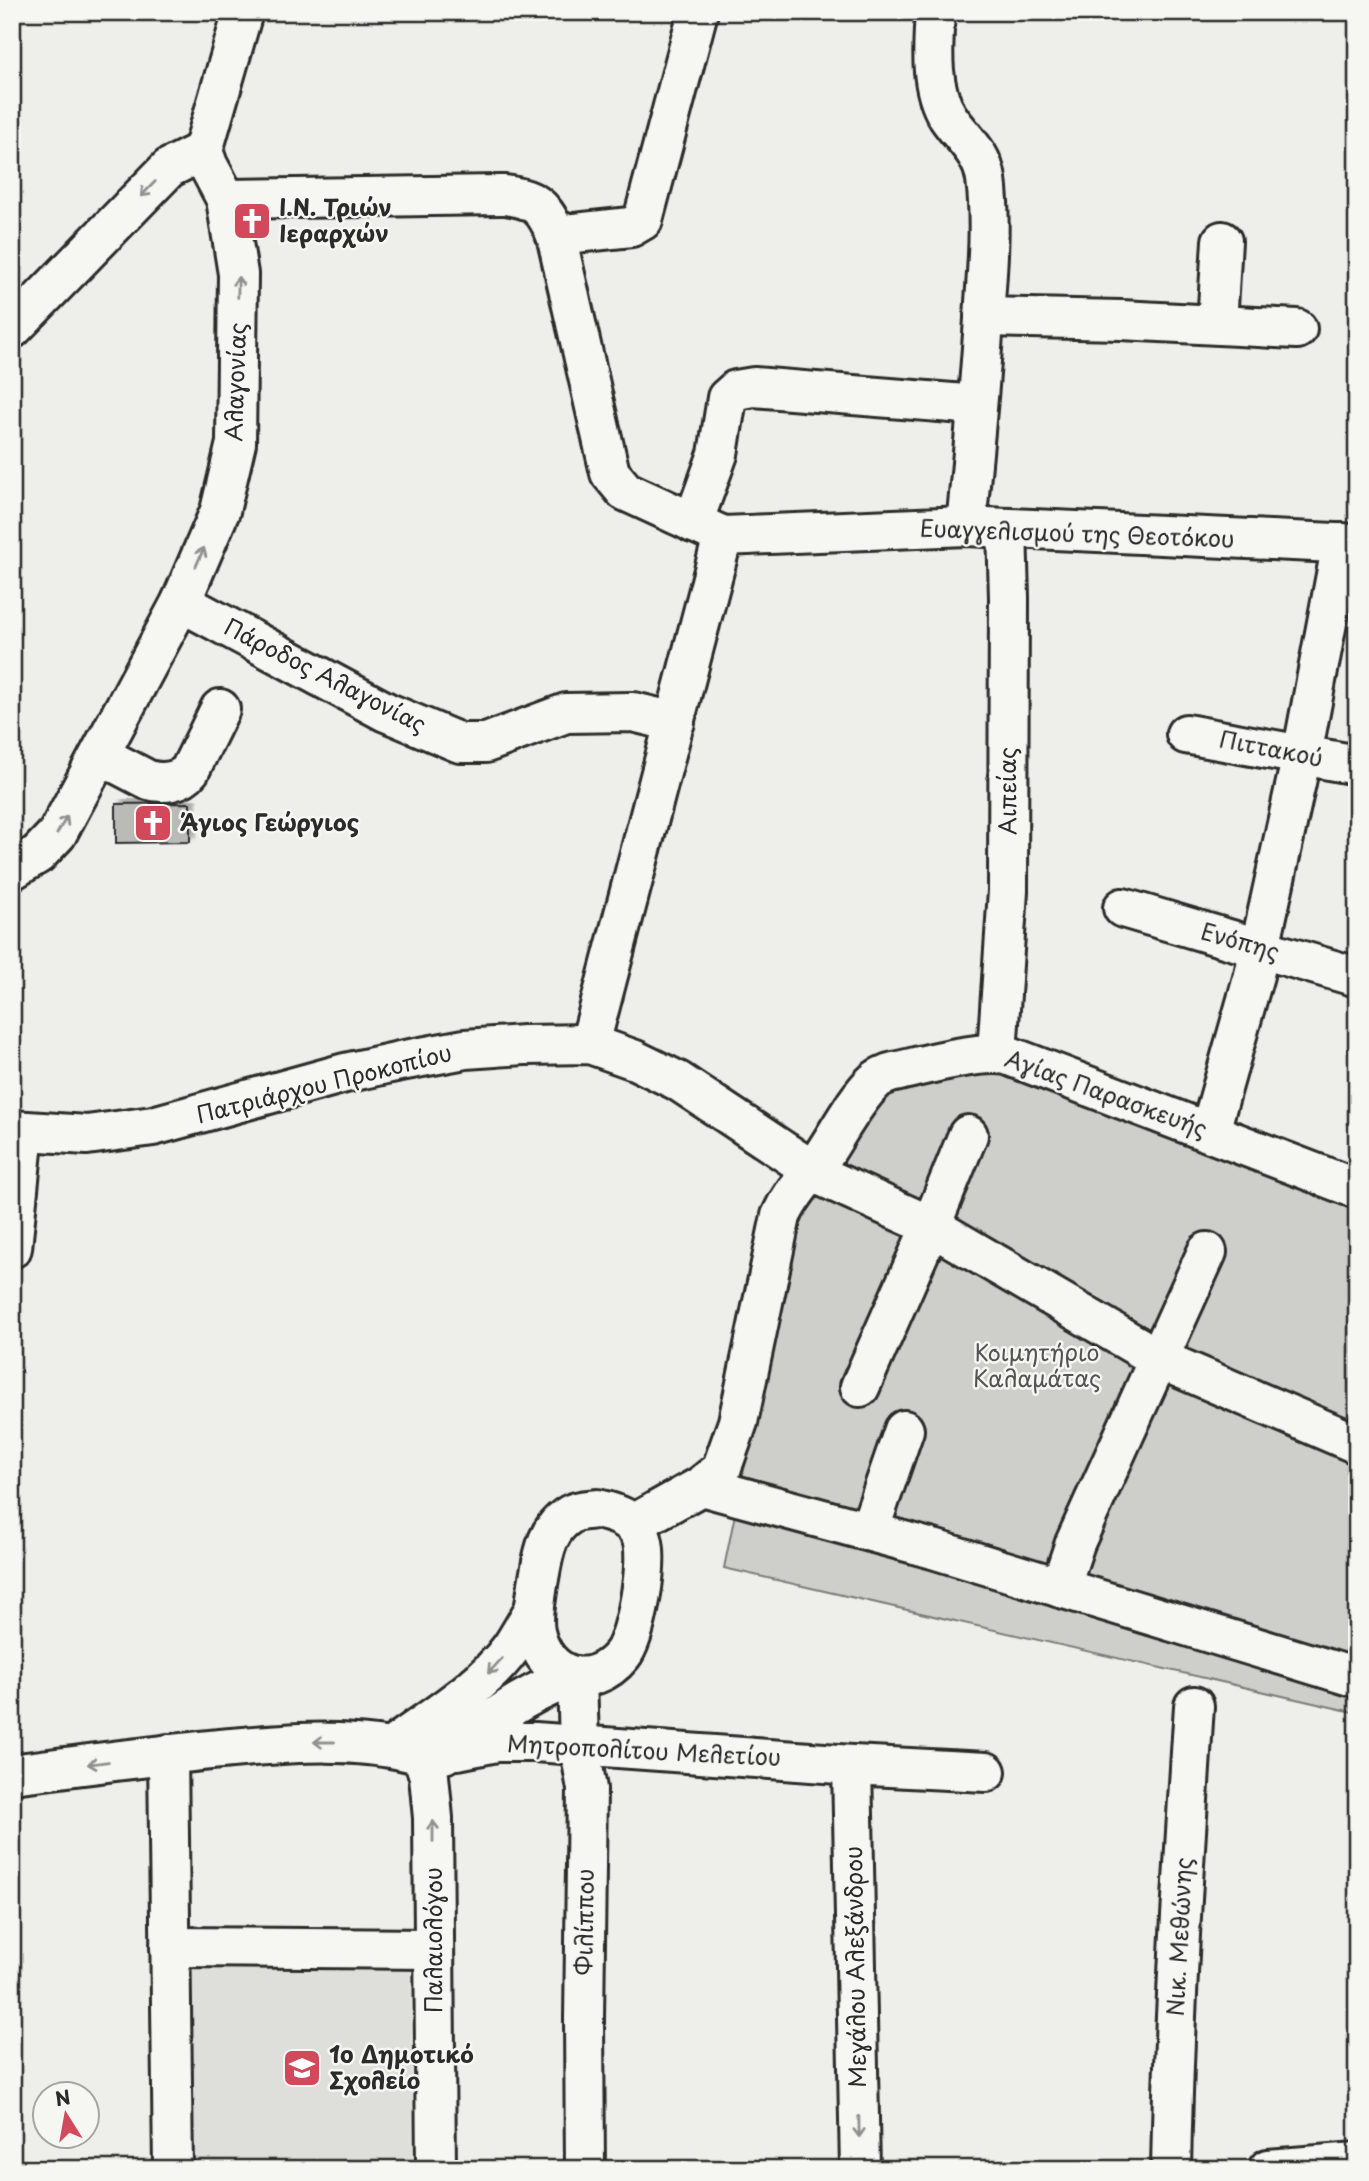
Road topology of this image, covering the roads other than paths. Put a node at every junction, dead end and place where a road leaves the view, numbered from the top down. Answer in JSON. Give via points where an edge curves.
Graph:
{"nodes":[{"id":1,"x":243,"y":12,"type":"edge"},
{"id":2,"x":698,"y":12,"type":"edge"},
{"id":3,"x":935,"y":12,"type":"edge"},
{"id":4,"x":204,"y":151,"type":"junction"},
{"id":5,"x":226,"y":199,"type":"junction"},
{"id":6,"x":556,"y":236,"type":"junction"},
{"id":7,"x":1222,"y":241,"type":"dead end"},
{"id":8,"x":984,"y":317,"type":"junction"},
{"id":9,"x":1217,"y":324,"type":"junction"},
{"id":10,"x":12,"y":329,"type":"edge"},
{"id":11,"x":1297,"y":329,"type":"dead end"},
{"id":12,"x":977,"y":405,"type":"junction"},
{"id":13,"x":966,"y":526,"type":"junction"},
{"id":14,"x":1007,"y":528,"type":"junction"},
{"id":15,"x":708,"y":529,"type":"junction"},
{"id":16,"x":1349,"y":544,"type":"edge"},
{"id":17,"x":181,"y":602,"type":"junction"},
{"id":18,"x":220,"y":709,"type":"dead end"},
{"id":19,"x":674,"y":722,"type":"junction"},
{"id":20,"x":1186,"y":734,"type":"dead end"},
{"id":21,"x":100,"y":755,"type":"junction"},
{"id":22,"x":1301,"y":755,"type":"junction"},
{"id":23,"x":1357,"y":765,"type":"edge"},
{"id":24,"x":12,"y":870,"type":"edge"},
{"id":25,"x":1123,"y":908,"type":"dead end"},
{"id":26,"x":1260,"y":947,"type":"junction"},
{"id":27,"x":1357,"y":977,"type":"edge"},
{"id":28,"x":590,"y":1044,"type":"junction"},
{"id":29,"x":997,"y":1053,"type":"junction"},
{"id":30,"x":18,"y":1130,"type":"edge"},
{"id":31,"x":1210,"y":1131,"type":"junction"},
{"id":32,"x":968,"y":1135,"type":"dead end"},
{"id":33,"x":813,"y":1170,"type":"junction"},
{"id":34,"x":1357,"y":1189,"type":"edge"},
{"id":35,"x":931,"y":1226,"type":"junction"},
{"id":36,"x":12,"y":1248,"type":"edge"},
{"id":37,"x":1207,"y":1252,"type":"dead end"},
{"id":38,"x":1159,"y":1359,"type":"junction"},
{"id":39,"x":860,"y":1387,"type":"dead end"},
{"id":40,"x":904,"y":1430,"type":"dead end"},
{"id":41,"x":1357,"y":1444,"type":"edge"},
{"id":42,"x":701,"y":1486,"type":"junction"},
{"id":43,"x":633,"y":1524,"type":"junction"},
{"id":44,"x":869,"y":1531,"type":"junction"},
{"id":45,"x":1060,"y":1588,"type":"junction"},
{"id":46,"x":534,"y":1610,"type":"junction"},
{"id":47,"x":1353,"y":1666,"type":"edge"},
{"id":48,"x":577,"y":1676,"type":"junction"},
{"id":49,"x":1194,"y":1706,"type":"dead end"},
{"id":50,"x":579,"y":1744,"type":"junction"},
{"id":51,"x":420,"y":1752,"type":"junction"},
{"id":52,"x":168,"y":1754,"type":"junction"},
{"id":53,"x":852,"y":1765,"type":"junction"},
{"id":54,"x":986,"y":1772,"type":"dead end"},
{"id":55,"x":12,"y":1774,"type":"edge"},
{"id":56,"x":170,"y":1947,"type":"junction"},
{"id":57,"x":434,"y":1949,"type":"junction"},
{"id":58,"x":1357,"y":2162,"type":"edge"},
{"id":59,"x":173,"y":2169,"type":"edge"},
{"id":60,"x":436,"y":2169,"type":"edge"},
{"id":61,"x":585,"y":2169,"type":"edge"},
{"id":62,"x":860,"y":2169,"type":"edge"},
{"id":63,"x":1171,"y":2169,"type":"edge"},
{"id":64,"x":1268,"y":2169,"type":"edge"}],
"edges":[{"from":1,"to":4,"type":"street"},
{"from":2,"to":6,"type":"street","via":[[643,220],[631,226]]},
{"from":3,"to":8,"type":"street","via":[[939,99],[980,158],[986,180]]},
{"from":4,"to":5,"type":"street","name":"Αλαγονίας"},
{"from":4,"to":10,"type":"street","one_way":true,"via":[[169,168]]},
{"from":5,"to":6,"type":"street","name":"Ευαγγελισμού της Θεοτόκου","via":[[524,197],[540,206]]},
{"from":17,"to":5,"type":"street","name":"Αλαγονίας","one_way":true,"via":[[220,511],[236,443],[238,274]]},
{"from":6,"to":15,"type":"street","name":"Ευαγγελισμού της Θεοτόκου","via":[[611,473],[625,491]]},
{"from":7,"to":9,"type":"street"},
{"from":8,"to":9,"type":"street"},
{"from":8,"to":12,"type":"street"},
{"from":9,"to":11,"type":"street"},
{"from":12,"to":13,"type":"street"},
{"from":12,"to":15,"type":"street","via":[[754,387],[736,390],[727,398]]},
{"from":13,"to":14,"type":"street","name":"Ευαγγελισμού της Θεοτόκου"},
{"from":13,"to":15,"type":"street","name":"Ευαγγελισμού της Θεοτόκου"},
{"from":14,"to":16,"type":"street","name":"Ευαγγελισμού της Θεοτόκου"},
{"from":14,"to":29,"type":"street","name":"Αιπείας","via":[[1008,891]]},
{"from":15,"to":19,"type":"street"},
{"from":16,"to":22,"type":"street"},
{"from":17,"to":19,"type":"street","name":"Πάροδος Αλαγονίας","via":[[386,712],[460,743],[486,743],[566,713],[633,712]]},
{"from":17,"to":21,"type":"street","name":"Αλαγονίας"},
{"from":18,"to":21,"type":"street","via":[[190,769],[179,780],[148,780]]},
{"from":19,"to":28,"type":"street"},
{"from":20,"to":22,"type":"street","name":"Πιττακού"},
{"from":24,"to":21,"type":"street","name":"Αλαγονίας","one_way":true,"via":[[38,854],[57,834]]},
{"from":22,"to":23,"type":"street","name":"Πιττακού"},
{"from":22,"to":26,"type":"street"},
{"from":25,"to":26,"type":"street","name":"Ενόπης"},
{"from":26,"to":27,"type":"street","name":"Ενόπης"},
{"from":26,"to":31,"type":"street"},
{"from":28,"to":30,"type":"street","name":"Πατριάρχου Προκοπίου","via":[[465,1049],[400,1061],[153,1126],[87,1135]]},
{"from":28,"to":33,"type":"street","name":"Πατριάρχου Προκοπίου","via":[[678,1081]]},
{"from":29,"to":31,"type":"street","name":"Αγίας Παρασκευής"},
{"from":29,"to":33,"type":"street","name":"Αγίας Παρασκευής","via":[[890,1073],[874,1081]]},
{"from":30,"to":36,"type":"street"},
{"from":31,"to":34,"type":"street","name":"Αγίας Παρασκευής"},
{"from":32,"to":35,"type":"street"},
{"from":33,"to":35,"type":"street","name":"Πατριάρχου Προκοπίου"},
{"from":33,"to":42,"type":"street","name":"Αγίας Παρασκευής","via":[[781,1216],[738,1422],[721,1470]]},
{"from":35,"to":38,"type":"street","name":"Πατριάρχου Προκοπίου"},
{"from":35,"to":39,"type":"street"},
{"from":37,"to":38,"type":"street"},
{"from":38,"to":41,"type":"street","name":"Πατριάρχου Προκοπίου"},
{"from":38,"to":45,"type":"street"},
{"from":40,"to":44,"type":"street"},
{"from":42,"to":43,"type":"street","name":"Αγίας Παρασκευής"},
{"from":42,"to":44,"type":"street"},
{"from":43,"to":46,"type":"street","via":[[617,1513],[597,1509],[573,1513],[555,1527],[545,1546]]},
{"from":43,"to":48,"type":"street","via":[[645,1552],[633,1635],[611,1667]]},
{"from":44,"to":45,"type":"street"},
{"from":45,"to":47,"type":"street"},
{"from":46,"to":48,"type":"street","via":[[534,1628],[547,1661],[560,1672]]},
{"from":46,"to":51,"type":"street","one_way":true,"via":[[510,1649],[459,1698]]},
{"from":48,"to":50,"type":"street","name":"Φιλίππου"},
{"from":48,"to":51,"type":"street"},
{"from":49,"to":63,"type":"street","name":"Νικ. Μεθώνης","via":[[1177,1975]]},
{"from":50,"to":51,"type":"street","name":"Μητροπολίτου Μελετίου","via":[[497,1742]]},
{"from":50,"to":53,"type":"street","name":"Μητροπολίτου Μελετίου"},
{"from":50,"to":61,"type":"street","name":"Φιλίππου","via":[[587,1789]]},
{"from":51,"to":52,"type":"street","name":"Μητροπολίτου Μελετίου","one_way":true,"via":[[342,1742],[289,1742]]},
{"from":57,"to":51,"type":"street","name":"Παλαιολόγου","one_way":true,"via":[[433,1818],[429,1776]]},
{"from":52,"to":55,"type":"street","name":"Μητροπολίτου Μελετίου","one_way":true},
{"from":52,"to":56,"type":"street"},
{"from":53,"to":54,"type":"street","name":"Μητροπολίτου Μελετίου"},
{"from":53,"to":62,"type":"street","name":"Μεγάλου Αλεξάνδρου","one_way":true},
{"from":56,"to":57,"type":"street"},
{"from":56,"to":59,"type":"street"},
{"from":57,"to":60,"type":"street","name":"Παλαιολόγου"},
{"from":58,"to":64,"type":"street"}]}
